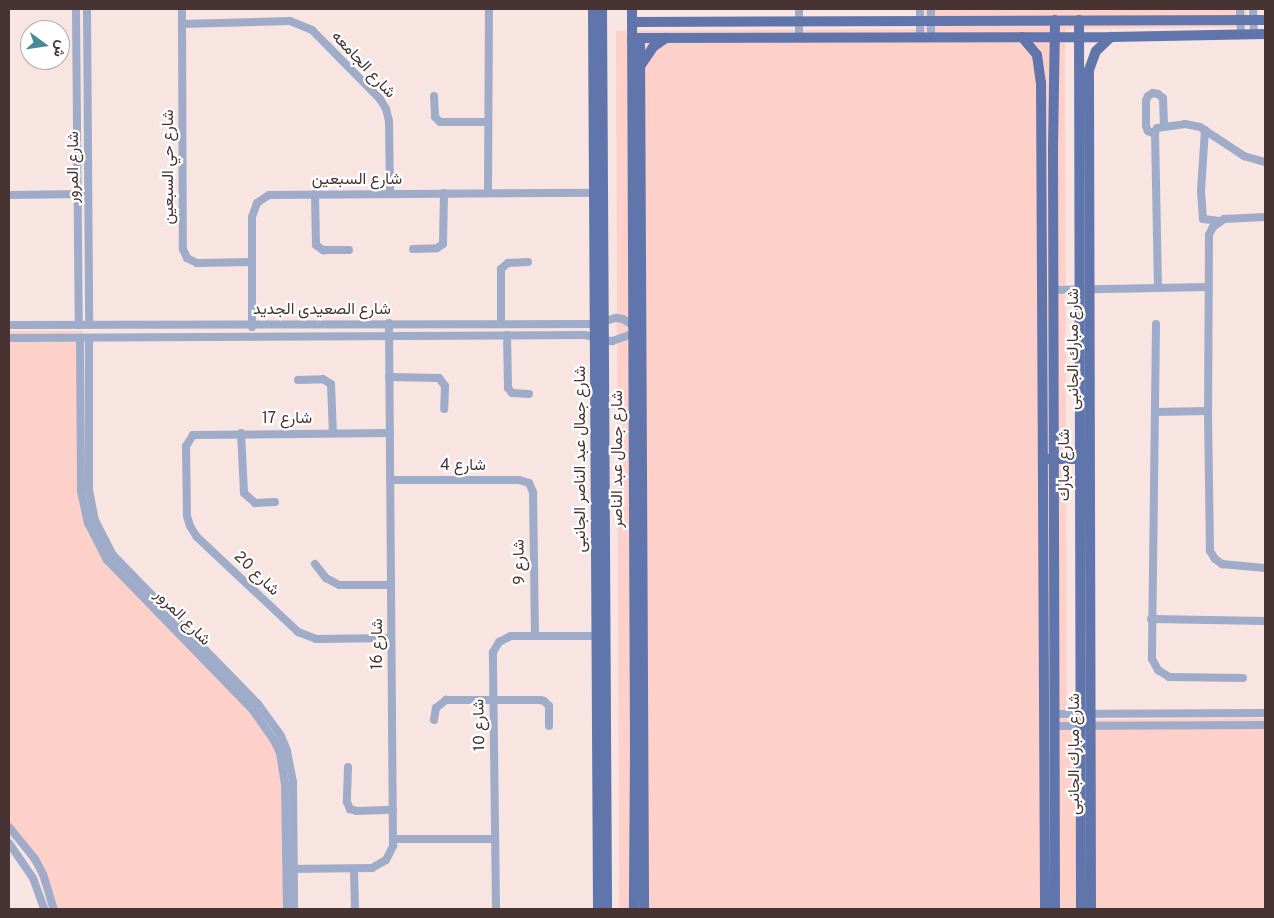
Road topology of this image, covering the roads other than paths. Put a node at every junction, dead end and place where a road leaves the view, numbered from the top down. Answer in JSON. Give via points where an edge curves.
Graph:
{"nodes":[{"id":1,"x":76,"y":9,"type":"edge"},
{"id":2,"x":87,"y":9,"type":"edge"},
{"id":3,"x":182,"y":9,"type":"edge"},
{"id":4,"x":489,"y":9,"type":"edge"},
{"id":5,"x":593,"y":9,"type":"edge"},
{"id":6,"x":602,"y":9,"type":"edge"},
{"id":7,"x":632,"y":9,"type":"edge"},
{"id":8,"x":799,"y":9,"type":"edge"},
{"id":9,"x":920,"y":9,"type":"edge"},
{"id":10,"x":931,"y":9,"type":"edge"},
{"id":11,"x":1240,"y":9,"type":"edge"},
{"id":12,"x":1253,"y":9,"type":"edge"},
{"id":13,"x":1055,"y":20,"type":"junction"},
{"id":14,"x":1079,"y":20,"type":"junction"},
{"id":15,"x":1240,"y":20,"type":"junction"},
{"id":16,"x":1253,"y":20,"type":"junction"},
{"id":17,"x":1265,"y":20,"type":"edge"},
{"id":18,"x":920,"y":21,"type":"junction"},
{"id":19,"x":931,"y":21,"type":"junction"},
{"id":20,"x":632,"y":22,"type":"junction"},
{"id":21,"x":799,"y":22,"type":"junction"},
{"id":22,"x":182,"y":24,"type":"junction"},
{"id":23,"x":1241,"y":34,"type":"junction"},
{"id":24,"x":1254,"y":34,"type":"junction"},
{"id":25,"x":1265,"y":34,"type":"edge"},
{"id":26,"x":920,"y":36,"type":"junction"},
{"id":27,"x":931,"y":36,"type":"junction"},
{"id":28,"x":799,"y":37,"type":"junction"},
{"id":29,"x":1022,"y":37,"type":"junction"},
{"id":30,"x":1055,"y":37,"type":"junction"},
{"id":31,"x":1079,"y":37,"type":"junction"},
{"id":32,"x":1111,"y":37,"type":"junction"},
{"id":33,"x":667,"y":38,"type":"junction"},
{"id":34,"x":632,"y":39,"type":"junction"},
{"id":35,"x":640,"y":69,"type":"junction"},
{"id":36,"x":434,"y":96,"type":"dead end"},
{"id":37,"x":488,"y":122,"type":"junction"},
{"id":38,"x":1164,"y":126,"type":"junction"},
{"id":39,"x":1205,"y":130,"type":"junction"},
{"id":40,"x":1155,"y":134,"type":"junction"},
{"id":41,"x":598,"y":143,"type":"junction"},
{"id":42,"x":636,"y":148,"type":"junction"},
{"id":43,"x":1053,"y":149,"type":"junction"},
{"id":44,"x":1265,"y":162,"type":"edge"},
{"id":45,"x":1042,"y":170,"type":"junction"},
{"id":46,"x":444,"y":193,"type":"junction"},
{"id":47,"x":488,"y":193,"type":"junction"},
{"id":48,"x":594,"y":193,"type":"junction"},
{"id":49,"x":78,"y":194,"type":"junction"},
{"id":50,"x":88,"y":194,"type":"junction"},
{"id":51,"x":315,"y":194,"type":"junction"},
{"id":52,"x":390,"y":194,"type":"junction"},
{"id":53,"x":9,"y":195,"type":"edge"},
{"id":54,"x":1265,"y":217,"type":"edge"},
{"id":55,"x":1220,"y":221,"type":"junction"},
{"id":56,"x":599,"y":238,"type":"junction"},
{"id":57,"x":413,"y":249,"type":"dead end"},
{"id":58,"x":349,"y":250,"type":"dead end"},
{"id":59,"x":252,"y":262,"type":"junction"},
{"id":60,"x":528,"y":262,"type":"dead end"},
{"id":61,"x":1208,"y":287,"type":"junction"},
{"id":62,"x":1158,"y":288,"type":"junction"},
{"id":63,"x":1054,"y":290,"type":"junction"},
{"id":64,"x":1084,"y":290,"type":"junction"},
{"id":65,"x":389,"y":323,"type":"junction"},
{"id":66,"x":599,"y":323,"type":"junction"},
{"id":67,"x":252,"y":324,"type":"junction"},
{"id":68,"x":501,"y":324,"type":"junction"},
{"id":69,"x":1156,"y":324,"type":"dead end"},
{"id":70,"x":9,"y":325,"type":"edge"},
{"id":71,"x":26,"y":325,"type":"junction"},
{"id":72,"x":79,"y":325,"type":"junction"},
{"id":73,"x":89,"y":325,"type":"junction"},
{"id":74,"x":632,"y":330,"type":"junction"},
{"id":75,"x":506,"y":335,"type":"junction"},
{"id":76,"x":389,"y":336,"type":"junction"},
{"id":77,"x":252,"y":337,"type":"junction"},
{"id":78,"x":9,"y":338,"type":"edge"},
{"id":79,"x":26,"y":338,"type":"junction"},
{"id":80,"x":80,"y":338,"type":"junction"},
{"id":81,"x":89,"y":338,"type":"junction"},
{"id":82,"x":599,"y":339,"type":"junction"},
{"id":83,"x":1042,"y":341,"type":"junction"},
{"id":84,"x":1054,"y":357,"type":"junction"},
{"id":85,"x":389,"y":377,"type":"junction"},
{"id":86,"x":298,"y":380,"type":"dead end"},
{"id":87,"x":529,"y":394,"type":"dead end"},
{"id":88,"x":444,"y":409,"type":"dead end"},
{"id":89,"x":1208,"y":411,"type":"junction"},
{"id":90,"x":1155,"y":412,"type":"junction"},
{"id":91,"x":390,"y":432,"type":"junction"},
{"id":92,"x":241,"y":433,"type":"junction"},
{"id":93,"x":333,"y":433,"type":"junction"},
{"id":94,"x":638,"y":438,"type":"junction"},
{"id":95,"x":187,"y":442,"type":"joint"},
{"id":96,"x":1043,"y":459,"type":"junction"},
{"id":97,"x":1055,"y":459,"type":"junction"},
{"id":98,"x":1080,"y":459,"type":"junction"},
{"id":99,"x":390,"y":480,"type":"junction"},
{"id":100,"x":533,"y":488,"type":"joint"},
{"id":101,"x":275,"y":502,"type":"dead end"},
{"id":102,"x":315,"y":564,"type":"dead end"},
{"id":103,"x":1265,"y":568,"type":"edge"},
{"id":104,"x":1055,"y":570,"type":"junction"},
{"id":105,"x":391,"y":585,"type":"junction"},
{"id":106,"x":138,"y":587,"type":"junction"},
{"id":107,"x":1044,"y":591,"type":"junction"},
{"id":108,"x":1151,"y":620,"type":"junction"},
{"id":109,"x":1265,"y":621,"type":"edge"},
{"id":110,"x":535,"y":636,"type":"junction"},
{"id":111,"x":597,"y":636,"type":"junction"},
{"id":112,"x":391,"y":638,"type":"junction"},
{"id":113,"x":1243,"y":678,"type":"dead end"},
{"id":114,"x":493,"y":700,"type":"junction"},
{"id":115,"x":1265,"y":713,"type":"edge"},
{"id":116,"x":1055,"y":714,"type":"junction"},
{"id":117,"x":1086,"y":714,"type":"junction"},
{"id":118,"x":434,"y":720,"type":"dead end"},
{"id":119,"x":1265,"y":724,"type":"edge"},
{"id":120,"x":549,"y":726,"type":"dead end"},
{"id":121,"x":1055,"y":726,"type":"junction"},
{"id":122,"x":1086,"y":726,"type":"junction"},
{"id":123,"x":348,"y":767,"type":"dead end"},
{"id":124,"x":393,"y":810,"type":"junction"},
{"id":125,"x":9,"y":827,"type":"edge"},
{"id":126,"x":1046,"y":837,"type":"junction"},
{"id":127,"x":393,"y":839,"type":"junction"},
{"id":128,"x":495,"y":839,"type":"junction"},
{"id":129,"x":9,"y":843,"type":"edge"},
{"id":130,"x":1056,"y":851,"type":"junction"},
{"id":131,"x":290,"y":869,"type":"junction"},
{"id":132,"x":354,"y":869,"type":"junction"},
{"id":133,"x":44,"y":909,"type":"edge"},
{"id":134,"x":54,"y":909,"type":"edge"},
{"id":135,"x":287,"y":909,"type":"edge"},
{"id":136,"x":294,"y":909,"type":"edge"},
{"id":137,"x":355,"y":909,"type":"edge"},
{"id":138,"x":496,"y":909,"type":"edge"},
{"id":139,"x":598,"y":909,"type":"edge"},
{"id":140,"x":607,"y":909,"type":"edge"},
{"id":141,"x":642,"y":909,"type":"edge"},
{"id":142,"x":1045,"y":909,"type":"edge"},
{"id":143,"x":1055,"y":909,"type":"edge"},
{"id":144,"x":1081,"y":909,"type":"edge"},
{"id":145,"x":1091,"y":909,"type":"edge"}],
"edges":[{"from":1,"to":49,"type":"street","name":"شارع المرور"},
{"from":2,"to":50,"type":"street","name":"شارع المرور"},
{"from":3,"to":22,"type":"street","name":"شارع حي السبعين"},
{"from":4,"to":37,"type":"street"},
{"from":5,"to":41,"type":"main road","name":"شارع جمال عبد الناصر الجانبى"},
{"from":6,"to":41,"type":"main road"},
{"from":7,"to":20,"type":"main road","name":"شارع جمال عبد الناصر"},
{"from":8,"to":21,"type":"street"},
{"from":9,"to":18,"type":"street"},
{"from":10,"to":19,"type":"street"},
{"from":11,"to":15,"type":"street"},
{"from":12,"to":16,"type":"street"},
{"from":13,"to":14,"type":"main road"},
{"from":13,"to":19,"type":"main road"},
{"from":13,"to":30,"type":"main road","name":"شارع مبارك"},
{"from":14,"to":15,"type":"main road"},
{"from":14,"to":31,"type":"main road","name":"شارع مبارك"},
{"from":15,"to":16,"type":"main road"},
{"from":15,"to":23,"type":"street"},
{"from":16,"to":17,"type":"main road"},
{"from":16,"to":24,"type":"street"},
{"from":18,"to":19,"type":"main road"},
{"from":18,"to":21,"type":"main road"},
{"from":18,"to":26,"type":"street"},
{"from":19,"to":27,"type":"street"},
{"from":20,"to":21,"type":"main road"},
{"from":20,"to":34,"type":"main road","name":"شارع جمال عبد الناصر"},
{"from":21,"to":28,"type":"street"},
{"from":22,"to":52,"type":"street","name":"شارع الجامعه","via":[[290,21],[312,30],[386,109]]},
{"from":22,"to":59,"type":"street","name":"شارع حي السبعين","via":[[182,250],[187,258],[197,263]]},
{"from":23,"to":24,"type":"main road"},
{"from":23,"to":32,"type":"main road"},
{"from":24,"to":25,"type":"main road"},
{"from":26,"to":27,"type":"main road"},
{"from":26,"to":28,"type":"main road"},
{"from":27,"to":29,"type":"main road"},
{"from":28,"to":33,"type":"main road"},
{"from":29,"to":30,"type":"main road"},
{"from":29,"to":45,"type":"main road","name":"شارع مبارك الجانبى","via":[[1037,55],[1041,71]]},
{"from":30,"to":31,"type":"main road"},
{"from":30,"to":43,"type":"main road","name":"شارع مبارك"},
{"from":31,"to":32,"type":"main road"},
{"from":31,"to":64,"type":"main road","name":"شارع مبارك"},
{"from":32,"to":64,"type":"main road","name":"شارع مبارك الجانبى","via":[[1096,51],[1089,70]]},
{"from":33,"to":34,"type":"main road"},
{"from":33,"to":35,"type":"main road","via":[[647,53]]},
{"from":34,"to":35,"type":"main road","via":[[640,43]]},
{"from":34,"to":42,"type":"main road","name":"شارع جمال عبد الناصر"},
{"from":35,"to":42,"type":"main road"},
{"from":36,"to":37,"type":"street","via":[[438,121]]},
{"from":37,"to":47,"type":"street"},
{"from":38,"to":39,"type":"street","via":[[1190,125]]},
{"from":38,"to":40,"type":"street","via":[[1157,128]]},
{"from":38,"to":40,"type":"street","via":[[1163,98],[1153,93],[1146,102],[1146,126]]},
{"from":39,"to":44,"type":"street","via":[[1244,156]]},
{"from":39,"to":55,"type":"street","via":[[1200,191],[1202,219]]},
{"from":40,"to":62,"type":"street"},
{"from":41,"to":48,"type":"main road","name":"شارع جمال عبد الناصر الجانبى"},
{"from":41,"to":56,"type":"main road"},
{"from":42,"to":74,"type":"main road","name":"شارع جمال عبد الناصر"},
{"from":42,"to":94,"type":"main road"},
{"from":43,"to":45,"type":"main road"},
{"from":43,"to":63,"type":"main road","name":"شارع مبارك"},
{"from":45,"to":83,"type":"main road","name":"شارع مبارك الجانبى"},
{"from":46,"to":47,"type":"street","name":"شارع السبعين"},
{"from":46,"to":52,"type":"street","name":"شارع السبعين"},
{"from":46,"to":57,"type":"street","via":[[443,244],[437,248]]},
{"from":47,"to":48,"type":"street","name":"شارع السبعين"},
{"from":48,"to":56,"type":"main road","name":"شارع جمال عبد الناصر الجانبى"},
{"from":49,"to":50,"type":"street"},
{"from":49,"to":53,"type":"street"},
{"from":49,"to":72,"type":"street","name":"شارع المرور"},
{"from":50,"to":73,"type":"street","name":"شارع المرور"},
{"from":51,"to":52,"type":"street","name":"شارع السبعين"},
{"from":51,"to":58,"type":"street","via":[[316,245],[324,250]]},
{"from":51,"to":59,"type":"street","name":"شارع السبعين","via":[[275,194],[260,201],[252,217]]},
{"from":54,"to":55,"type":"street","via":[[1229,217]]},
{"from":55,"to":61,"type":"street","via":[[1208,240]]},
{"from":56,"to":66,"type":"main road","name":"شارع جمال عبد الناصر الجانبى"},
{"from":59,"to":67,"type":"street","name":"شارع السبعين"},
{"from":60,"to":68,"type":"street","via":[[508,262],[500,269]]},
{"from":61,"to":62,"type":"street"},
{"from":61,"to":89,"type":"street"},
{"from":62,"to":64,"type":"street"},
{"from":63,"to":64,"type":"street"},
{"from":63,"to":84,"type":"main road","name":"شارع مبارك"},
{"from":64,"to":98,"type":"main road","name":"شارع مبارك"},
{"from":64,"to":117,"type":"main road","name":"شارع مبارك الجانبى"},
{"from":65,"to":67,"type":"street","name":"شارع الصعيدى الجديد"},
{"from":65,"to":68,"type":"street","name":"شارع الصعيدى الجديد"},
{"from":65,"to":76,"type":"street","name":"شارع 16"},
{"from":66,"to":68,"type":"street","name":"شارع الصعيدى الجديد"},
{"from":66,"to":74,"type":"street","name":"شارع الصعيدى الجديد","via":[[620,318]]},
{"from":66,"to":82,"type":"main road","name":"شارع جمال عبد الناصر الجانبى"},
{"from":67,"to":73,"type":"street","name":"شارع الصعيدى الجديد"},
{"from":67,"to":77,"type":"street","name":"شارع السبعين"},
{"from":69,"to":90,"type":"street"},
{"from":70,"to":71,"type":"street","name":"شارع الصعيدى الجديد"},
{"from":71,"to":72,"type":"street","name":"شارع الصعيدى الجديد"},
{"from":71,"to":79,"type":"street"},
{"from":72,"to":73,"type":"street","name":"شارع الصعيدى الجديد"},
{"from":74,"to":82,"type":"street","name":"شارع الصعيدى الجديد","via":[[616,341]]},
{"from":74,"to":94,"type":"main road","name":"شارع جمال عبد الناصر"},
{"from":75,"to":76,"type":"street","name":"شارع الصعيدى الجديد"},
{"from":75,"to":82,"type":"street","name":"شارع الصعيدى الجديد","via":[[585,335]]},
{"from":75,"to":87,"type":"street","via":[[508,388],[512,393]]},
{"from":76,"to":77,"type":"street","name":"شارع الصعيدى الجديد"},
{"from":76,"to":85,"type":"street","name":"شارع 16"},
{"from":77,"to":81,"type":"street","name":"شارع الصعيدى الجديد"},
{"from":78,"to":79,"type":"street","name":"شارع الصعيدى الجديد"},
{"from":79,"to":80,"type":"street","name":"شارع الصعيدى الجديد"},
{"from":80,"to":81,"type":"street","name":"شارع الصعيدى الجديد"},
{"from":80,"to":106,"type":"street","name":"شارع المرور","via":[[81,491],[84,509],[102,553]]},
{"from":81,"to":106,"type":"street","name":"شارع المرور","via":[[91,507],[97,527],[109,548]]},
{"from":82,"to":111,"type":"main road","name":"شارع جمال عبد الناصر الجانبى"},
{"from":82,"to":140,"type":"main road","name":"شارع جمال عبد الناصر"},
{"from":83,"to":84,"type":"main road"},
{"from":83,"to":96,"type":"main road","name":"شارع مبارك الجانبى"},
{"from":84,"to":97,"type":"main road","name":"شارع مبارك"},
{"from":85,"to":88,"type":"street","via":[[439,378],[445,386]]},
{"from":85,"to":91,"type":"street","name":"شارع 16"},
{"from":86,"to":93,"type":"street","via":[[323,379],[331,384]]},
{"from":89,"to":90,"type":"street"},
{"from":89,"to":103,"type":"street","via":[[1210,551],[1222,564]]},
{"from":90,"to":108,"type":"street"},
{"from":91,"to":93,"type":"street","name":"شارع 17"},
{"from":91,"to":99,"type":"street","name":"شارع 16"},
{"from":92,"to":93,"type":"street","name":"شارع 17"},
{"from":92,"to":95,"type":"street","name":"شارع 17","via":[[196,434]]},
{"from":92,"to":101,"type":"street","via":[[244,493],[255,503]]},
{"from":94,"to":141,"type":"main road"},
{"from":95,"to":112,"type":"street","name":"شارع 20","via":[[187,516],[192,530],[204,543],[302,635],[316,639]]},
{"from":96,"to":97,"type":"main road"},
{"from":96,"to":107,"type":"main road","name":"شارع مبارك الجانبى"},
{"from":97,"to":98,"type":"main road"},
{"from":97,"to":104,"type":"main road","name":"شارع مبارك"},
{"from":98,"to":117,"type":"main road","name":"شارع مبارك"},
{"from":99,"to":100,"type":"street","name":"شارع 4","via":[[522,480]]},
{"from":99,"to":105,"type":"street","name":"شارع 16"},
{"from":100,"to":110,"type":"street","name":"شارع 9"},
{"from":102,"to":105,"type":"street","via":[[326,578],[340,585]]},
{"from":104,"to":107,"type":"main road"},
{"from":104,"to":116,"type":"main road","name":"شارع مبارك"},
{"from":105,"to":112,"type":"street","name":"شارع 16"},
{"from":106,"to":131,"type":"street","name":"شارع المرور","via":[[226,677],[263,709],[281,736],[293,782]]},
{"from":107,"to":126,"type":"main road","name":"شارع مبارك الجانبى"},
{"from":108,"to":109,"type":"street"},
{"from":108,"to":113,"type":"street","via":[[1151,655],[1162,673],[1174,677]]},
{"from":110,"to":111,"type":"street","name":"شارع 10"},
{"from":110,"to":114,"type":"street","name":"شارع 10","via":[[511,636],[497,645],[492,656]]},
{"from":111,"to":139,"type":"main road","name":"شارع جمال عبد الناصر الجانبى"},
{"from":112,"to":124,"type":"street","name":"شارع 16"},
{"from":114,"to":118,"type":"street","via":[[443,701],[436,708]]},
{"from":114,"to":120,"type":"street","via":[[544,701],[549,709]]},
{"from":114,"to":128,"type":"street","name":"شارع 10"},
{"from":115,"to":117,"type":"street"},
{"from":116,"to":117,"type":"street"},
{"from":116,"to":121,"type":"main road","name":"شارع مبارك"},
{"from":117,"to":122,"type":"main road","name":"شارع مبارك"},
{"from":119,"to":122,"type":"street"},
{"from":121,"to":122,"type":"street"},
{"from":121,"to":130,"type":"main road","name":"شارع مبارك"},
{"from":122,"to":144,"type":"main road","name":"شارع مبارك"},
{"from":122,"to":145,"type":"main road","name":"شارع مبارك الجانبى"},
{"from":123,"to":124,"type":"street","via":[[347,802],[350,809]]},
{"from":124,"to":127,"type":"street","name":"شارع 16"},
{"from":125,"to":134,"type":"street","via":[[39,866]]},
{"from":126,"to":130,"type":"main road"},
{"from":126,"to":142,"type":"main road","name":"شارع مبارك الجانبى"},
{"from":127,"to":128,"type":"street"},
{"from":127,"to":132,"type":"street","name":"شارع 16","via":[[392,851],[384,863],[372,868]]},
{"from":128,"to":138,"type":"street","name":"شارع 10"},
{"from":129,"to":133,"type":"street","via":[[33,878]]},
{"from":130,"to":143,"type":"main road","name":"شارع مبارك"},
{"from":131,"to":132,"type":"street","name":"شارع 16"},
{"from":131,"to":135,"type":"street","name":"شارع المرور"},
{"from":131,"to":136,"type":"street","name":"شارع المرور"},
{"from":132,"to":137,"type":"street"}]}
